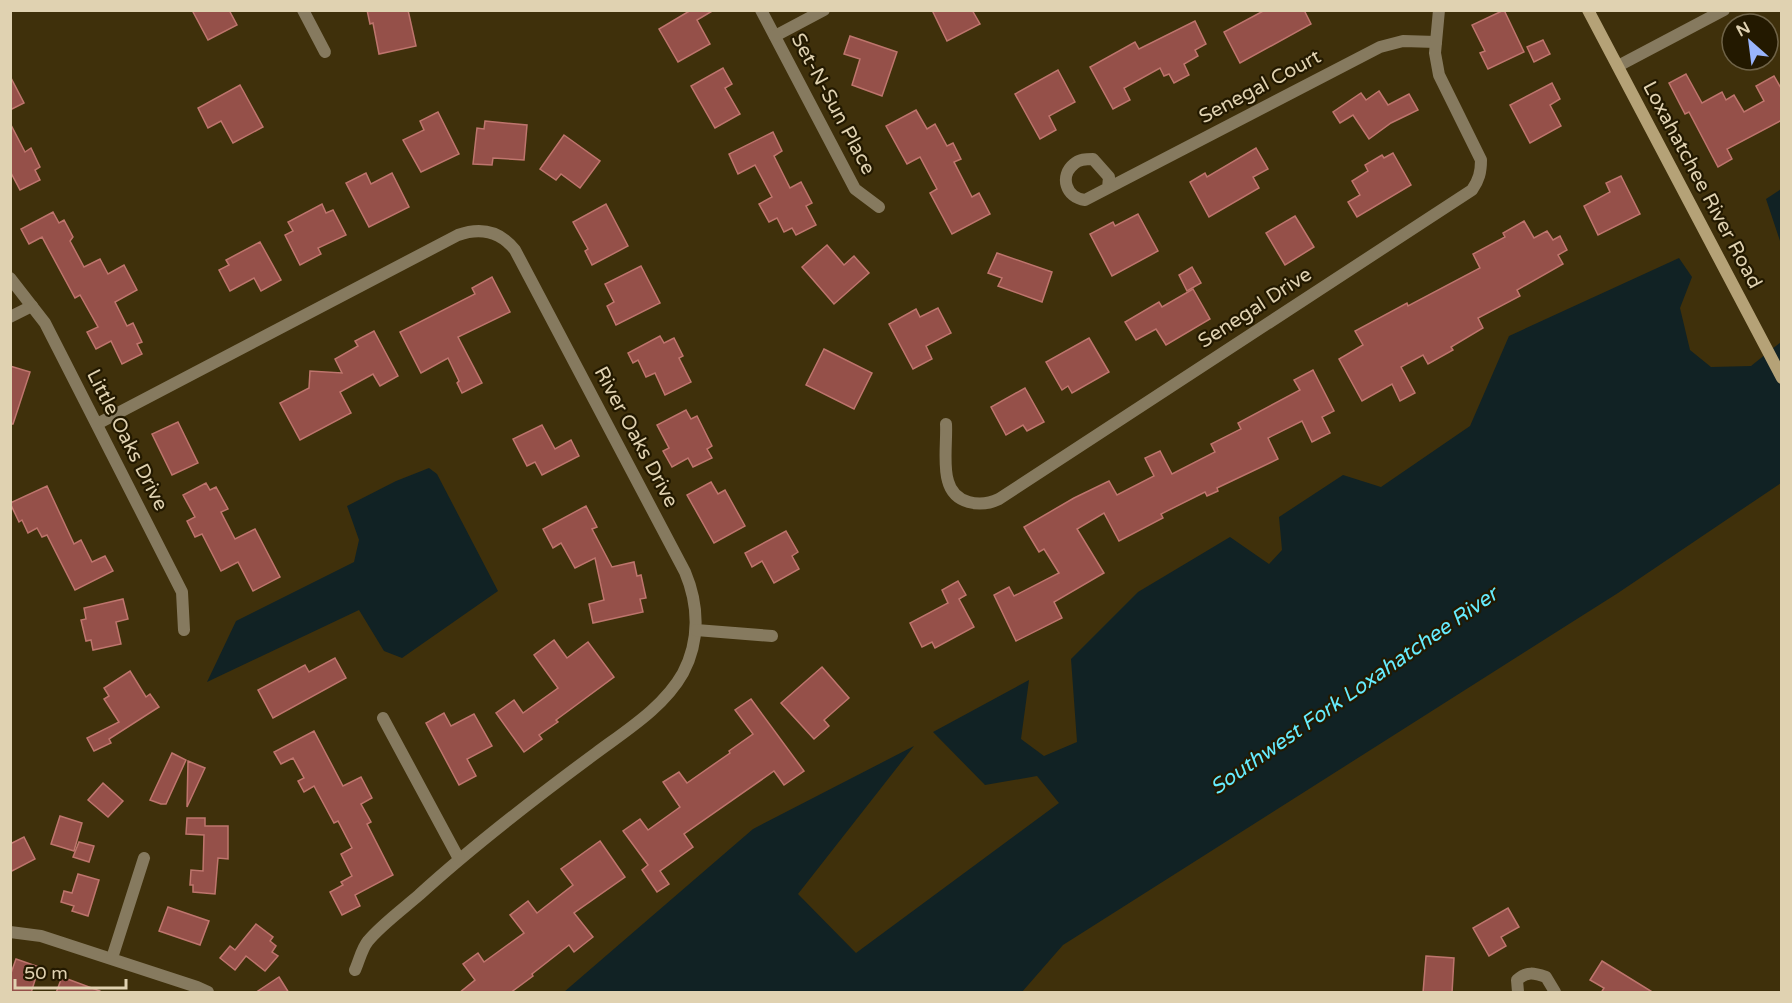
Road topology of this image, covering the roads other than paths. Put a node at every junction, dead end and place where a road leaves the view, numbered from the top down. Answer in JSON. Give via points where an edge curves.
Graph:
{"nodes":[{"id":1,"x":303,"y":10,"type":"edge"},
{"id":2,"x":761,"y":10,"type":"edge"},
{"id":3,"x":824,"y":10,"type":"edge"},
{"id":4,"x":1439,"y":10,"type":"edge"},
{"id":5,"x":1588,"y":10,"type":"edge"},
{"id":6,"x":1724,"y":10,"type":"edge"},
{"id":7,"x":775,"y":36,"type":"junction"},
{"id":8,"x":1436,"y":42,"type":"junction"},
{"id":9,"x":325,"y":52,"type":"dead end"},
{"id":10,"x":1618,"y":66,"type":"junction"},
{"id":11,"x":1108,"y":188,"type":"dead end"},
{"id":12,"x":879,"y":207,"type":"dead end"},
{"id":13,"x":10,"y":278,"type":"edge"},
{"id":14,"x":32,"y":306,"type":"junction"},
{"id":15,"x":10,"y":317,"type":"edge"},
{"id":16,"x":1782,"y":378,"type":"edge"},
{"id":17,"x":97,"y":424,"type":"junction"},
{"id":18,"x":946,"y":424,"type":"dead end"},
{"id":19,"x":184,"y":630,"type":"dead end"},
{"id":20,"x":696,"y":630,"type":"junction"},
{"id":21,"x":772,"y":636,"type":"dead end"},
{"id":22,"x":383,"y":718,"type":"dead end"},
{"id":23,"x":144,"y":858,"type":"dead end"},
{"id":24,"x":459,"y":859,"type":"junction"},
{"id":25,"x":10,"y":932,"type":"edge"},
{"id":26,"x":112,"y":958,"type":"junction"},
{"id":27,"x":355,"y":970,"type":"dead end"},
{"id":28,"x":208,"y":993,"type":"edge"},
{"id":29,"x":1518,"y":993,"type":"edge"},
{"id":30,"x":1555,"y":993,"type":"edge"}],
"edges":[{"from":1,"to":9,"type":"street"},
{"from":2,"to":7,"type":"street","name":"Set-N-Sun Place"},
{"from":3,"to":7,"type":"street"},
{"from":4,"to":8,"type":"street","name":"Senegal Drive"},
{"from":5,"to":10,"type":"street","name":"Loxahatchee River Road"},
{"from":6,"to":10,"type":"street"},
{"from":7,"to":12,"type":"street","name":"Set-N-Sun Place","via":[[855,189]]},
{"from":8,"to":11,"type":"street","name":"Senegal Court","via":[[1403,41],[1380,47]]},
{"from":8,"to":18,"type":"street","name":"Senegal Drive","via":[[1439,75],[1481,159],[1478,181],[1472,190],[999,500],[989,504],[967,503],[952,490],[947,480]]},
{"from":10,"to":16,"type":"street","name":"Loxahatchee River Road"},
{"from":13,"to":14,"type":"street","name":"Little Oaks Drive"},
{"from":14,"to":15,"type":"street"},
{"from":14,"to":17,"type":"street","name":"Little Oaks Drive","via":[[45,322]]},
{"from":17,"to":19,"type":"street","name":"Little Oaks Drive","via":[[182,592]]},
{"from":17,"to":20,"type":"street","name":"River Oaks Drive","via":[[458,235],[479,230],[490,232],[515,250],[679,562],[693,594]]},
{"from":20,"to":21,"type":"street"},
{"from":20,"to":24,"type":"street","name":"River Oaks Drive","via":[[683,672],[661,701]]},
{"from":22,"to":24,"type":"street"},
{"from":23,"to":26,"type":"street"},
{"from":24,"to":27,"type":"street","name":"River Oaks Drive","via":[[367,942]]},
{"from":25,"to":26,"type":"street","via":[[41,936]]},
{"from":26,"to":28,"type":"street"},
{"from":29,"to":30,"type":"street","via":[[1517,980],[1532,972],[1546,977]]}]}
